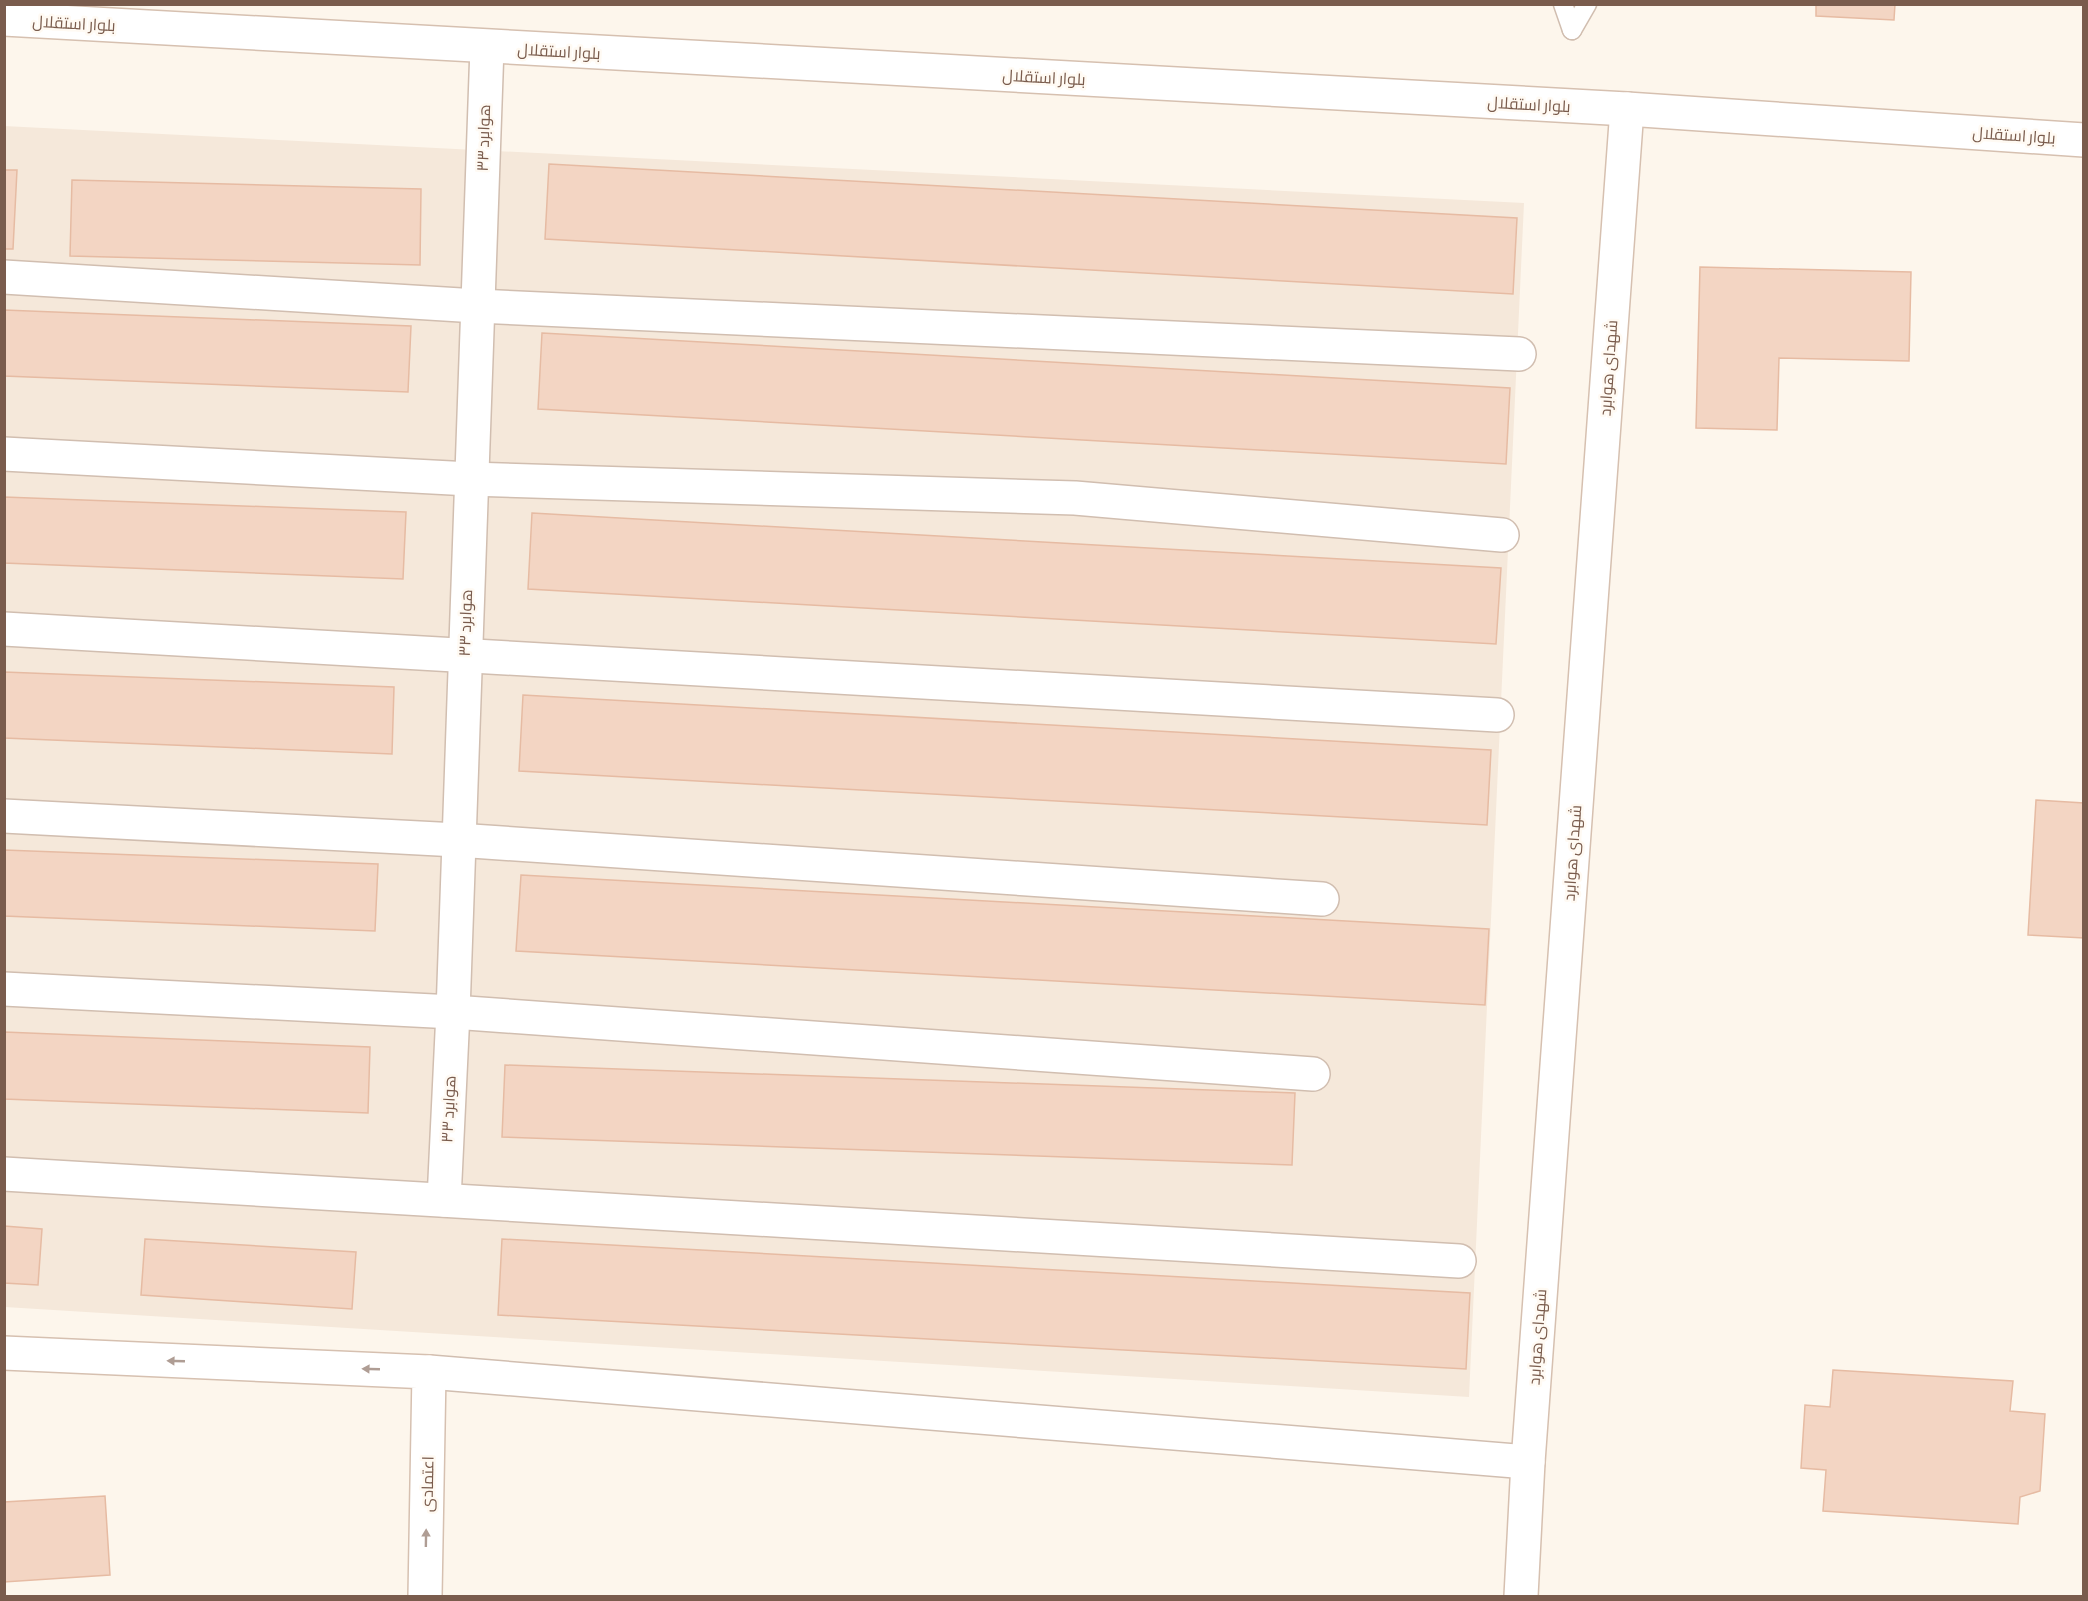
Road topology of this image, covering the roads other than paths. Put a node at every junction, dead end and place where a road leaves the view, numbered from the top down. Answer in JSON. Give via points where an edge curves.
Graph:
{"nodes":[{"id":1,"x":1563,"y":4,"type":"edge"},
{"id":2,"x":1587,"y":4,"type":"edge"},
{"id":3,"x":4,"y":19,"type":"edge"},
{"id":4,"x":487,"y":47,"type":"junction"},
{"id":5,"x":1627,"y":109,"type":"junction"},
{"id":6,"x":2084,"y":140,"type":"edge"},
{"id":7,"x":4,"y":277,"type":"edge"},
{"id":8,"x":477,"y":306,"type":"junction"},
{"id":9,"x":1518,"y":354,"type":"dead end"},
{"id":10,"x":4,"y":454,"type":"edge"},
{"id":11,"x":471,"y":479,"type":"junction"},
{"id":12,"x":1502,"y":535,"type":"dead end"},
{"id":13,"x":4,"y":629,"type":"edge"},
{"id":14,"x":464,"y":656,"type":"junction"},
{"id":15,"x":1497,"y":715,"type":"dead end"},
{"id":16,"x":4,"y":816,"type":"edge"},
{"id":17,"x":457,"y":840,"type":"junction"},
{"id":18,"x":1322,"y":900,"type":"dead end"},
{"id":19,"x":4,"y":989,"type":"edge"},
{"id":20,"x":453,"y":1011,"type":"junction"},
{"id":21,"x":1313,"y":1074,"type":"dead end"},
{"id":22,"x":4,"y":1174,"type":"edge"},
{"id":23,"x":444,"y":1200,"type":"junction"},
{"id":24,"x":1459,"y":1262,"type":"dead end"},
{"id":25,"x":4,"y":1353,"type":"edge"},
{"id":26,"x":429,"y":1372,"type":"junction"},
{"id":27,"x":1528,"y":1462,"type":"junction"},
{"id":28,"x":425,"y":1596,"type":"edge"},
{"id":29,"x":1521,"y":1596,"type":"edge"}],
"edges":[{"from":1,"to":2,"type":"lane","via":[[1572,30]]},
{"from":3,"to":4,"type":"street","name":"بلوار استقلال"},
{"from":4,"to":5,"type":"street","name":"بلوار استقلال"},
{"from":4,"to":8,"type":"street","name":"۳۳ هوابرد"},
{"from":5,"to":6,"type":"street","name":"بلوار استقلال"},
{"from":5,"to":27,"type":"street","name":"شهدای هوابرد"},
{"from":7,"to":8,"type":"street"},
{"from":8,"to":9,"type":"street"},
{"from":8,"to":11,"type":"street","name":"۳۳ هوابرد"},
{"from":10,"to":11,"type":"street"},
{"from":11,"to":12,"type":"street","via":[[1075,498]]},
{"from":11,"to":14,"type":"street","name":"۳۳ هوابرد"},
{"from":13,"to":14,"type":"street"},
{"from":14,"to":15,"type":"street"},
{"from":14,"to":17,"type":"street","name":"۳۳ هوابرد"},
{"from":16,"to":17,"type":"street"},
{"from":17,"to":18,"type":"street"},
{"from":17,"to":20,"type":"street","name":"۳۳ هوابرد"},
{"from":19,"to":20,"type":"street"},
{"from":20,"to":21,"type":"street"},
{"from":20,"to":23,"type":"street","name":"۳۳ هوابرد"},
{"from":22,"to":23,"type":"street"},
{"from":23,"to":24,"type":"street"},
{"from":26,"to":25,"type":"street","one_way":true},
{"from":26,"to":27,"type":"street"},
{"from":28,"to":26,"type":"street","name":"اعتمادی","one_way":true},
{"from":27,"to":29,"type":"street","name":"شهدای هوابرد"}]}
